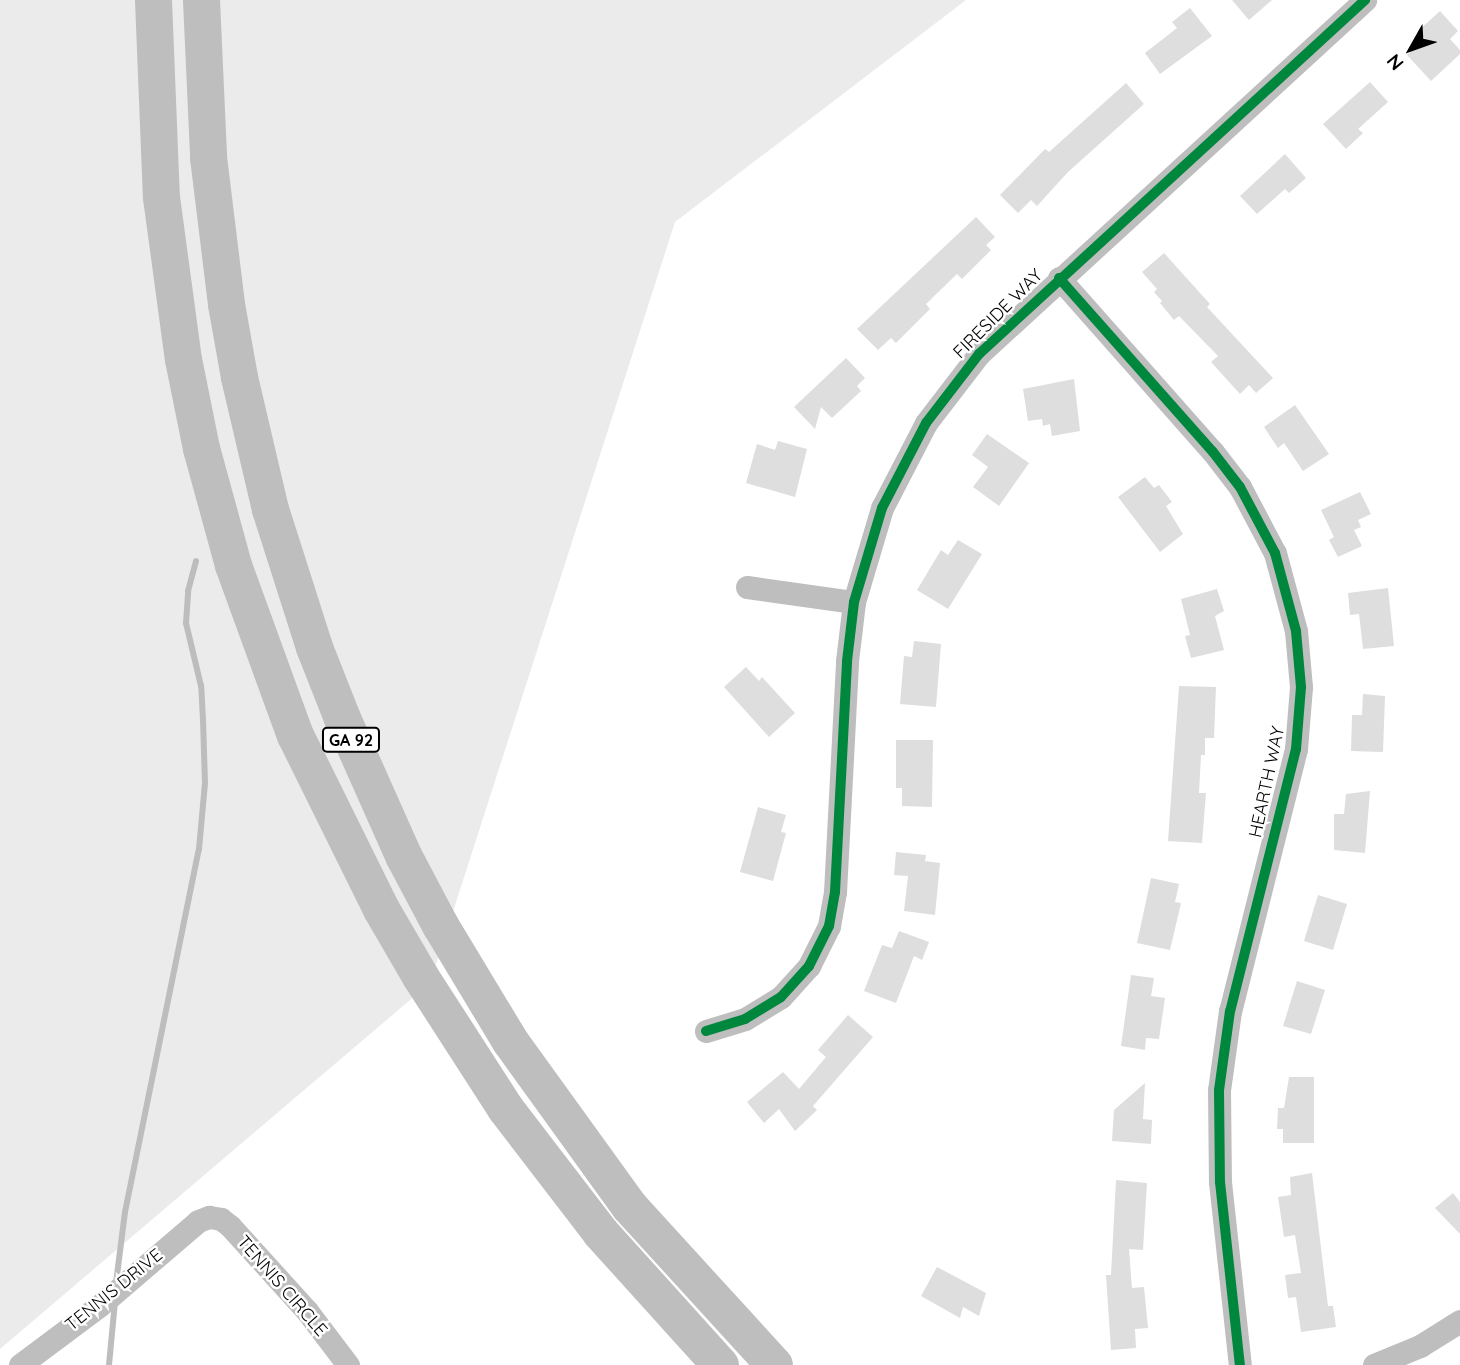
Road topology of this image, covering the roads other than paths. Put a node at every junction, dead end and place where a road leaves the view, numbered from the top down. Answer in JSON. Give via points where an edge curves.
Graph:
{"nodes":[{"id":1,"x":153,"y":0,"type":"edge"},
{"id":2,"x":201,"y":0,"type":"edge"},
{"id":3,"x":1365,"y":0,"type":"edge"},
{"id":4,"x":1059,"y":278,"type":"junction"},
{"id":5,"x":747,"y":587,"type":"dead end"},
{"id":6,"x":854,"y":602,"type":"junction"},
{"id":7,"x":706,"y":1031,"type":"dead end"},
{"id":8,"x":209,"y":1217,"type":"joint"},
{"id":9,"x":1460,"y":1321,"type":"edge"},
{"id":10,"x":20,"y":1365,"type":"edge"},
{"id":11,"x":348,"y":1365,"type":"edge"},
{"id":12,"x":720,"y":1365,"type":"edge"},
{"id":13,"x":774,"y":1365,"type":"edge"},
{"id":14,"x":1240,"y":1365,"type":"edge"},
{"id":15,"x":1374,"y":1365,"type":"edge"}],
"edges":[{"from":1,"to":12,"type":"main road","number":"GA 92","via":[[161,197],[183,359],[201,448],[233,565],[295,735],[382,909],[476,1065],[600,1232]]},
{"from":2,"to":13,"type":"main road","number":"GA 92","via":[[210,182],[239,377],[286,562],[347,730],[440,925],[525,1064],[629,1206]]},
{"from":3,"to":4,"type":"street","name":"FIRESIDE WAY"},
{"from":4,"to":6,"type":"street","name":"FIRESIDE WAY","via":[[979,354],[926,423],[881,508]]},
{"from":4,"to":14,"type":"street","name":"HEARTH WAY","via":[[1240,487],[1275,553],[1296,631],[1301,687],[1296,749],[1230,1011],[1219,1090],[1220,1182]]},
{"from":5,"to":6,"type":"street"},
{"from":6,"to":7,"type":"street","name":"FIRESIDE WAY","via":[[829,926],[809,966],[781,997],[745,1019]]},
{"from":8,"to":10,"type":"street","name":"TENNIS DRIVE"},
{"from":8,"to":11,"type":"street","name":"TENNIS CIRCLE","via":[[230,1226],[307,1311]]},
{"from":9,"to":15,"type":"street","via":[[1420,1346]]}]}
